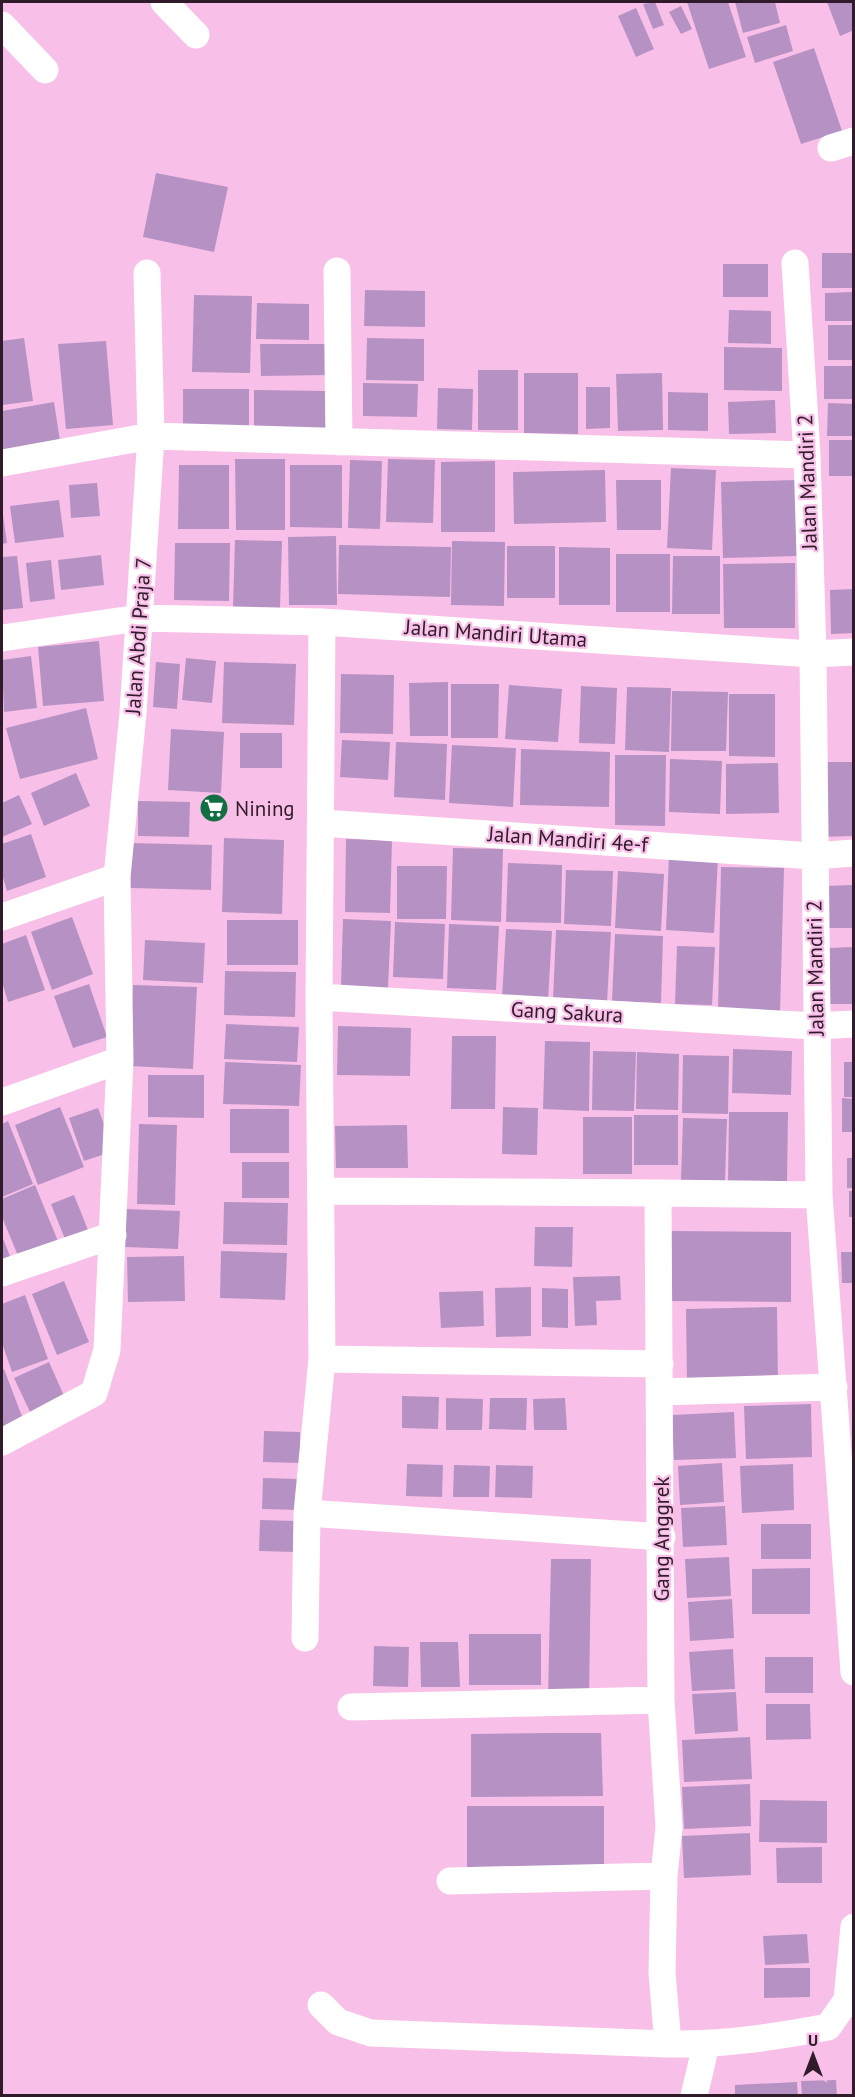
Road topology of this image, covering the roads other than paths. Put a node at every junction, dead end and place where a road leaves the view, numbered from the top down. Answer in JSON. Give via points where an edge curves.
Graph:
{"nodes":[{"id":1,"x":165,"y":2,"type":"edge"},
{"id":2,"x":2,"y":25,"type":"edge"},
{"id":3,"x":196,"y":34,"type":"dead end"},
{"id":4,"x":45,"y":70,"type":"dead end"},
{"id":5,"x":795,"y":263,"type":"dead end"},
{"id":6,"x":337,"y":271,"type":"dead end"},
{"id":7,"x":147,"y":273,"type":"dead end"},
{"id":8,"x":151,"y":436,"type":"junction"},
{"id":9,"x":339,"y":442,"type":"junction"},
{"id":10,"x":807,"y":454,"type":"junction"},
{"id":11,"x":2,"y":463,"type":"edge"},
{"id":12,"x":139,"y":618,"type":"junction"},
{"id":13,"x":322,"y":622,"type":"junction"},
{"id":14,"x":2,"y":638,"type":"edge"},
{"id":15,"x":854,"y":652,"type":"edge"},
{"id":16,"x":813,"y":654,"type":"junction"},
{"id":17,"x":322,"y":822,"type":"junction"},
{"id":18,"x":854,"y":853,"type":"edge"},
{"id":19,"x":813,"y":856,"type":"junction"},
{"id":20,"x":117,"y":877,"type":"junction"},
{"id":21,"x":2,"y":917,"type":"edge"},
{"id":22,"x":319,"y":997,"type":"junction"},
{"id":23,"x":854,"y":1024,"type":"edge"},
{"id":24,"x":815,"y":1026,"type":"junction"},
{"id":25,"x":120,"y":1060,"type":"junction"},
{"id":26,"x":2,"y":1102,"type":"edge"},
{"id":27,"x":321,"y":1191,"type":"junction"},
{"id":28,"x":658,"y":1192,"type":"junction"},
{"id":29,"x":819,"y":1195,"type":"junction"},
{"id":30,"x":113,"y":1235,"type":"junction"},
{"id":31,"x":2,"y":1274,"type":"edge"},
{"id":32,"x":322,"y":1359,"type":"junction"},
{"id":33,"x":660,"y":1364,"type":"junction"},
{"id":34,"x":834,"y":1387,"type":"junction"},
{"id":35,"x":660,"y":1392,"type":"junction"},
{"id":36,"x":2,"y":1442,"type":"edge"},
{"id":37,"x":307,"y":1514,"type":"junction"},
{"id":38,"x":849,"y":1528,"type":"edge"},
{"id":39,"x":662,"y":1537,"type":"junction"},
{"id":40,"x":305,"y":1638,"type":"dead end"},
{"id":41,"x":854,"y":1672,"type":"edge"},
{"id":42,"x":661,"y":1701,"type":"junction"},
{"id":43,"x":351,"y":1707,"type":"dead end"},
{"id":44,"x":664,"y":1876,"type":"junction"},
{"id":45,"x":450,"y":1881,"type":"dead end"},
{"id":46,"x":854,"y":1927,"type":"edge"},
{"id":47,"x":321,"y":2005,"type":"dead end"},
{"id":48,"x":841,"y":2027,"type":"edge"},
{"id":49,"x":668,"y":2044,"type":"junction"},
{"id":50,"x":706,"y":2045,"type":"junction"},
{"id":51,"x":694,"y":2096,"type":"edge"}],
"edges":[{"from":1,"to":3,"type":"street"},
{"from":2,"to":4,"type":"street"},
{"from":5,"to":10,"type":"street","name":"Jalan Mandiri 2"},
{"from":6,"to":9,"type":"street"},
{"from":7,"to":8,"type":"street","name":"Jalan Abdi Praja 7"},
{"from":8,"to":9,"type":"street"},
{"from":8,"to":11,"type":"street"},
{"from":8,"to":12,"type":"street","name":"Jalan Abdi Praja 7"},
{"from":9,"to":10,"type":"street"},
{"from":10,"to":16,"type":"street","name":"Jalan Mandiri 2"},
{"from":12,"to":13,"type":"street","name":"Jalan Mandiri Utama"},
{"from":12,"to":14,"type":"street","name":"Jalan Mandiri Utama"},
{"from":12,"to":20,"type":"street","name":"Jalan Abdi Praja 7"},
{"from":13,"to":16,"type":"street","name":"Jalan Mandiri Utama"},
{"from":13,"to":17,"type":"street"},
{"from":15,"to":16,"type":"street","name":"Jalan Mandiri Utama"},
{"from":16,"to":19,"type":"street","name":"Jalan Mandiri 2"},
{"from":17,"to":19,"type":"street","name":"Jalan Mandiri 4e-f"},
{"from":17,"to":22,"type":"street"},
{"from":18,"to":19,"type":"street","name":"Jalan Mandiri 4e-f"},
{"from":19,"to":24,"type":"street","name":"Jalan Mandiri 2"},
{"from":20,"to":21,"type":"street"},
{"from":20,"to":25,"type":"street","name":"Jalan Abdi Praja 7"},
{"from":22,"to":24,"type":"street","name":"Gang Sakura"},
{"from":22,"to":27,"type":"street"},
{"from":23,"to":24,"type":"street","name":"Gang Sakura"},
{"from":24,"to":29,"type":"street","name":"Jalan Mandiri 2"},
{"from":25,"to":26,"type":"street"},
{"from":25,"to":30,"type":"street","name":"Jalan Abdi Praja 7"},
{"from":27,"to":28,"type":"street"},
{"from":27,"to":32,"type":"street"},
{"from":28,"to":29,"type":"street"},
{"from":28,"to":33,"type":"street","name":"Gang Anggrek"},
{"from":29,"to":34,"type":"street","name":"Jalan Mandiri 2"},
{"from":30,"to":31,"type":"street"},
{"from":30,"to":36,"type":"street","name":"Jalan Abdi Praja 7","via":[[107,1350],[94,1393]]},
{"from":32,"to":33,"type":"street"},
{"from":32,"to":37,"type":"street"},
{"from":33,"to":35,"type":"street","name":"Gang Anggrek"},
{"from":34,"to":35,"type":"street"},
{"from":34,"to":38,"type":"street","name":"Jalan Mandiri 2"},
{"from":35,"to":39,"type":"street","name":"Gang Anggrek"},
{"from":37,"to":39,"type":"street"},
{"from":37,"to":40,"type":"street"},
{"from":38,"to":41,"type":"street","name":"Jalan Mandiri 2"},
{"from":39,"to":42,"type":"street","name":"Gang Anggrek"},
{"from":42,"to":43,"type":"street"},
{"from":42,"to":44,"type":"street","name":"Gang Anggrek","via":[[669,1827]]},
{"from":44,"to":45,"type":"street"},
{"from":44,"to":49,"type":"street","name":"Gang Anggrek","via":[[662,1973]]},
{"from":46,"to":48,"type":"street"},
{"from":47,"to":49,"type":"street","via":[[338,2022],[371,2033]]},
{"from":48,"to":50,"type":"street"},
{"from":49,"to":50,"type":"street"},
{"from":50,"to":51,"type":"street"}]}
